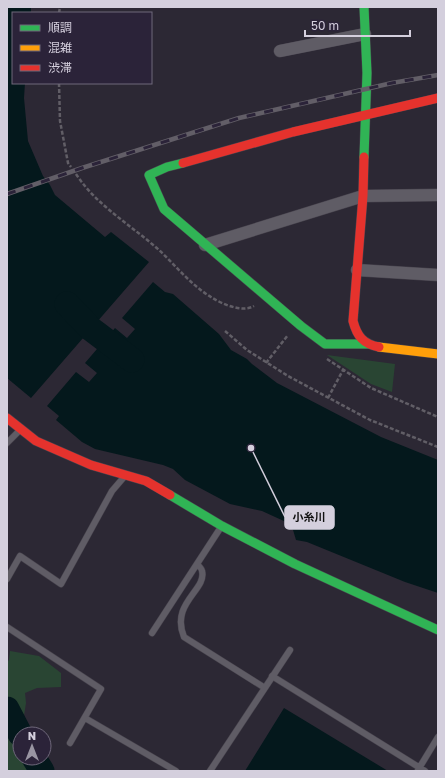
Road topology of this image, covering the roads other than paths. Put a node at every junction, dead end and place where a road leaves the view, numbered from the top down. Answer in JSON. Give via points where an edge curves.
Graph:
{"nodes":[{"id":1,"x":364,"y":7,"type":"edge"},
{"id":2,"x":365,"y":34,"type":"junction"},
{"id":3,"x":280,"y":51,"type":"dead end"},
{"id":4,"x":438,"y":98,"type":"edge"},
{"id":5,"x":365,"y":114,"type":"junction"},
{"id":6,"x":438,"y":195,"type":"edge"},
{"id":7,"x":362,"y":196,"type":"junction"},
{"id":8,"x":205,"y":245,"type":"junction"},
{"id":9,"x":357,"y":270,"type":"junction"},
{"id":10,"x":438,"y":275,"type":"edge"},
{"id":11,"x":368,"y":344,"type":"junction"},
{"id":12,"x":438,"y":354,"type":"edge"},
{"id":13,"x":7,"y":418,"type":"edge"},
{"id":14,"x":21,"y":429,"type":"junction"},
{"id":15,"x":7,"y":443,"type":"edge"},
{"id":16,"x":125,"y":475,"type":"junction"},
{"id":17,"x":222,"y":526,"type":"junction"},
{"id":18,"x":197,"y":564,"type":"junction"},
{"id":19,"x":7,"y":579,"type":"edge"},
{"id":20,"x":7,"y":627,"type":"edge"},
{"id":21,"x":438,"y":630,"type":"edge"},
{"id":22,"x":152,"y":633,"type":"dead end"},
{"id":23,"x":290,"y":650,"type":"dead end"},
{"id":24,"x":272,"y":676,"type":"junction"},
{"id":25,"x":264,"y":688,"type":"junction"},
{"id":26,"x":85,"y":718,"type":"junction"},
{"id":27,"x":438,"y":737,"type":"edge"},
{"id":28,"x":70,"y":743,"type":"dead end"},
{"id":29,"x":420,"y":770,"type":"edge"},
{"id":30,"x":176,"y":771,"type":"edge"},
{"id":31,"x":210,"y":771,"type":"edge"}],
"edges":[{"from":1,"to":2,"type":"street"},
{"from":2,"to":3,"type":"street"},
{"from":2,"to":5,"type":"street"},
{"from":4,"to":5,"type":"street"},
{"from":5,"to":7,"type":"street"},
{"from":5,"to":8,"type":"street","via":[[166,167],[149,175],[164,208]]},
{"from":6,"to":7,"type":"street"},
{"from":7,"to":8,"type":"street"},
{"from":7,"to":9,"type":"street"},
{"from":8,"to":11,"type":"street","via":[[325,344]]},
{"from":9,"to":10,"type":"street"},
{"from":9,"to":11,"type":"street","via":[[353,321],[356,332]]},
{"from":11,"to":12,"type":"street"},
{"from":13,"to":14,"type":"street"},
{"from":14,"to":15,"type":"lane"},
{"from":14,"to":16,"type":"street","via":[[36,441],[91,466]]},
{"from":16,"to":17,"type":"street","via":[[146,481]]},
{"from":16,"to":19,"type":"lane","via":[[112,490],[61,584],[20,556]]},
{"from":17,"to":18,"type":"lane"},
{"from":17,"to":21,"type":"street","via":[[295,564]]},
{"from":18,"to":22,"type":"lane"},
{"from":18,"to":25,"type":"lane","via":[[202,572],[201,582],[185,604],[181,615],[181,630],[184,637]]},
{"from":20,"to":26,"type":"lane","via":[[101,689]]},
{"from":23,"to":24,"type":"lane"},
{"from":24,"to":25,"type":"lane"},
{"from":24,"to":29,"type":"lane"},
{"from":25,"to":31,"type":"lane"},
{"from":26,"to":28,"type":"lane"},
{"from":26,"to":30,"type":"lane"},
{"from":27,"to":29,"type":"lane"}]}
